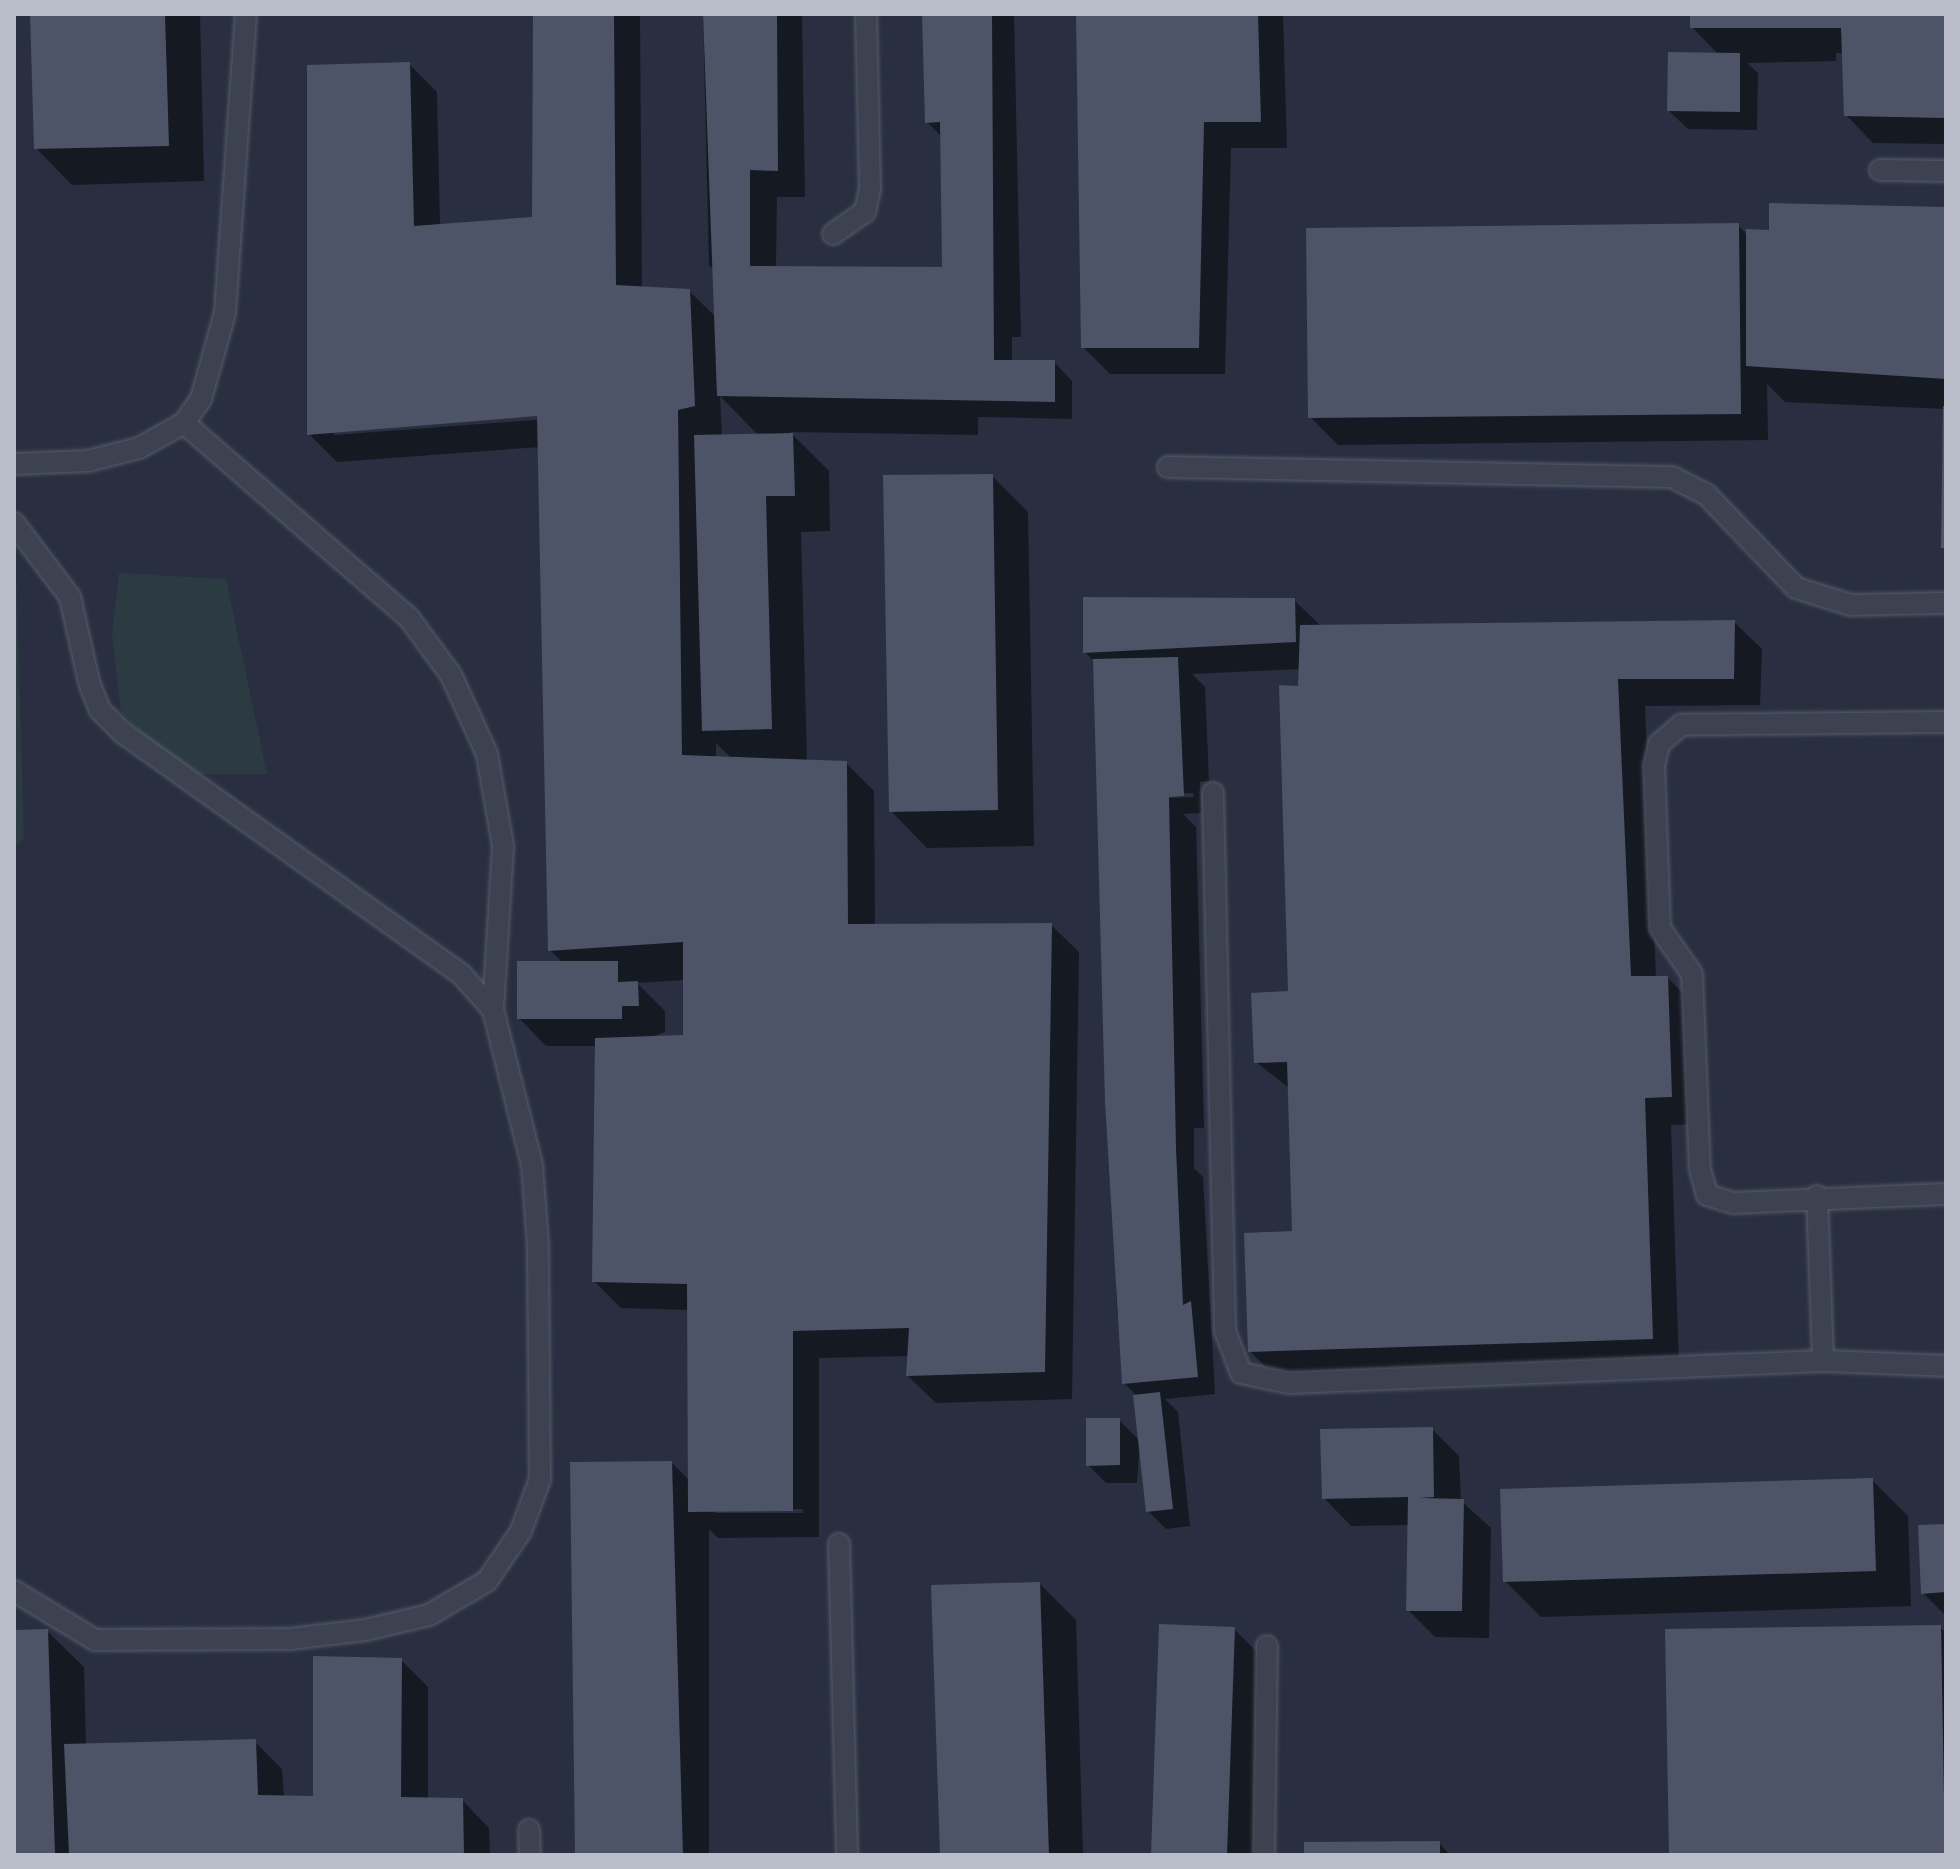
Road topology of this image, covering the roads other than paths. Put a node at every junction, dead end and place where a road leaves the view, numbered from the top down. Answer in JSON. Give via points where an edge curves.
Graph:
{"nodes":[{"id":1,"x":246,"y":14,"type":"edge"},
{"id":2,"x":866,"y":14,"type":"edge"},
{"id":3,"x":1880,"y":170,"type":"dead end"},
{"id":4,"x":1946,"y":171,"type":"edge"},
{"id":5,"x":833,"y":234,"type":"dead end"},
{"id":6,"x":184,"y":423,"type":"junction"},
{"id":7,"x":14,"y":464,"type":"edge"},
{"id":8,"x":1168,"y":467,"type":"dead end"},
{"id":9,"x":14,"y":523,"type":"edge"},
{"id":10,"x":1946,"y":603,"type":"edge"},
{"id":11,"x":1946,"y":722,"type":"edge"},
{"id":12,"x":1213,"y":793,"type":"dead end"},
{"id":13,"x":493,"y":1010,"type":"junction"},
{"id":14,"x":1946,"y":1194,"type":"edge"},
{"id":15,"x":1817,"y":1196,"type":"junction"},
{"id":16,"x":1823,"y":1361,"type":"junction"},
{"id":17,"x":1946,"y":1366,"type":"edge"},
{"id":18,"x":839,"y":1544,"type":"dead end"},
{"id":19,"x":14,"y":1591,"type":"edge"},
{"id":20,"x":1267,"y":1646,"type":"dead end"},
{"id":21,"x":529,"y":1830,"type":"dead end"},
{"id":22,"x":530,"y":1855,"type":"edge"},
{"id":23,"x":847,"y":1855,"type":"edge"},
{"id":24,"x":1264,"y":1855,"type":"edge"}],
"edges":[{"from":1,"to":6,"type":"lane","via":[[225,313],[206,385]]},
{"from":2,"to":5,"type":"lane","via":[[870,189],[865,212]]},
{"from":3,"to":4,"type":"lane"},
{"from":6,"to":7,"type":"lane","via":[[139,448],[88,461]]},
{"from":6,"to":13,"type":"lane","via":[[409,618],[451,675],[487,754],[503,846]]},
{"from":8,"to":10,"type":"lane","via":[[1672,477],[1706,494],[1796,588],[1851,605]]},
{"from":9,"to":13,"type":"lane","via":[[70,597],[89,682],[111,722],[461,974]]},
{"from":11,"to":15,"type":"lane","via":[[1681,725],[1656,750],[1660,928],[1692,974],[1703,1185],[1707,1195],[1733,1203]]},
{"from":12,"to":16,"type":"lane","via":[[1225,1331],[1241,1373],[1289,1383]]},
{"from":13,"to":19,"type":"lane","via":[[532,1165],[543,1420],[540,1479],[521,1531],[487,1581],[429,1615],[290,1639],[95,1640]]},
{"from":14,"to":15,"type":"lane"},
{"from":15,"to":16,"type":"lane"},
{"from":16,"to":17,"type":"lane"},
{"from":18,"to":23,"type":"lane"},
{"from":20,"to":24,"type":"lane"},
{"from":21,"to":22,"type":"lane"}]}
